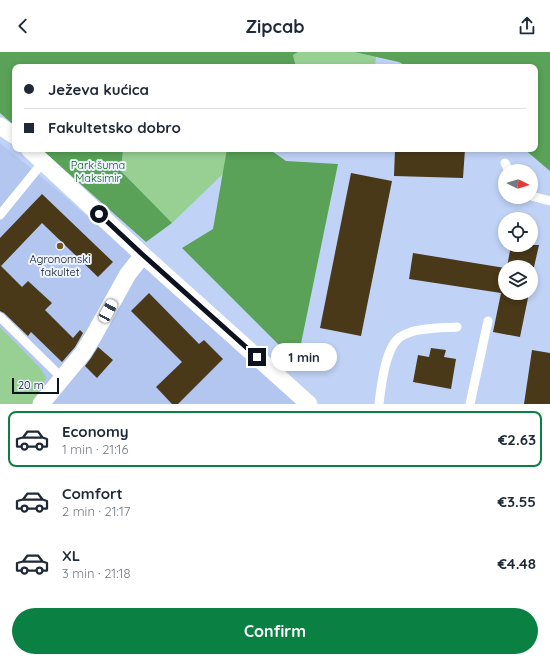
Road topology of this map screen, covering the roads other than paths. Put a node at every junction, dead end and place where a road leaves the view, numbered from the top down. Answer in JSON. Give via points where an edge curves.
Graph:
{"nodes":[{"id":1,"x":0,"y":126,"type":"edge"},
{"id":2,"x":12,"y":134,"type":"edge"},
{"id":3,"x":32,"y":152,"type":"edge"},
{"id":4,"x":43,"y":162,"type":"junction"},
{"id":5,"x":538,"y":197,"type":"edge"},
{"id":6,"x":550,"y":200,"type":"edge"},
{"id":7,"x":0,"y":215,"type":"edge"},
{"id":8,"x":143,"y":255,"type":"junction"},
{"id":9,"x":0,"y":317,"type":"edge"},
{"id":10,"x":488,"y":322,"type":"dead end"},
{"id":11,"x":457,"y":327,"type":"dead end"},
{"id":12,"x":62,"y":378,"type":"junction"},
{"id":13,"x":41,"y":404,"type":"edge"},
{"id":14,"x":309,"y":404,"type":"edge"},
{"id":15,"x":379,"y":404,"type":"edge"},
{"id":16,"x":470,"y":404,"type":"edge"}],
"edges":[{"from":1,"to":2,"type":"street"},
{"from":3,"to":4,"type":"street"},
{"from":4,"to":7,"type":"lane"},
{"from":4,"to":8,"type":"street"},
{"from":5,"to":6,"type":"lane"},
{"from":8,"to":12,"type":"street","via":[[128,274],[83,353]]},
{"from":8,"to":14,"type":"street"},
{"from":9,"to":12,"type":"lane"},
{"from":10,"to":16,"type":"lane"},
{"from":11,"to":15,"type":"lane","via":[[412,332],[399,338],[390,351]]},
{"from":12,"to":13,"type":"street"}]}
